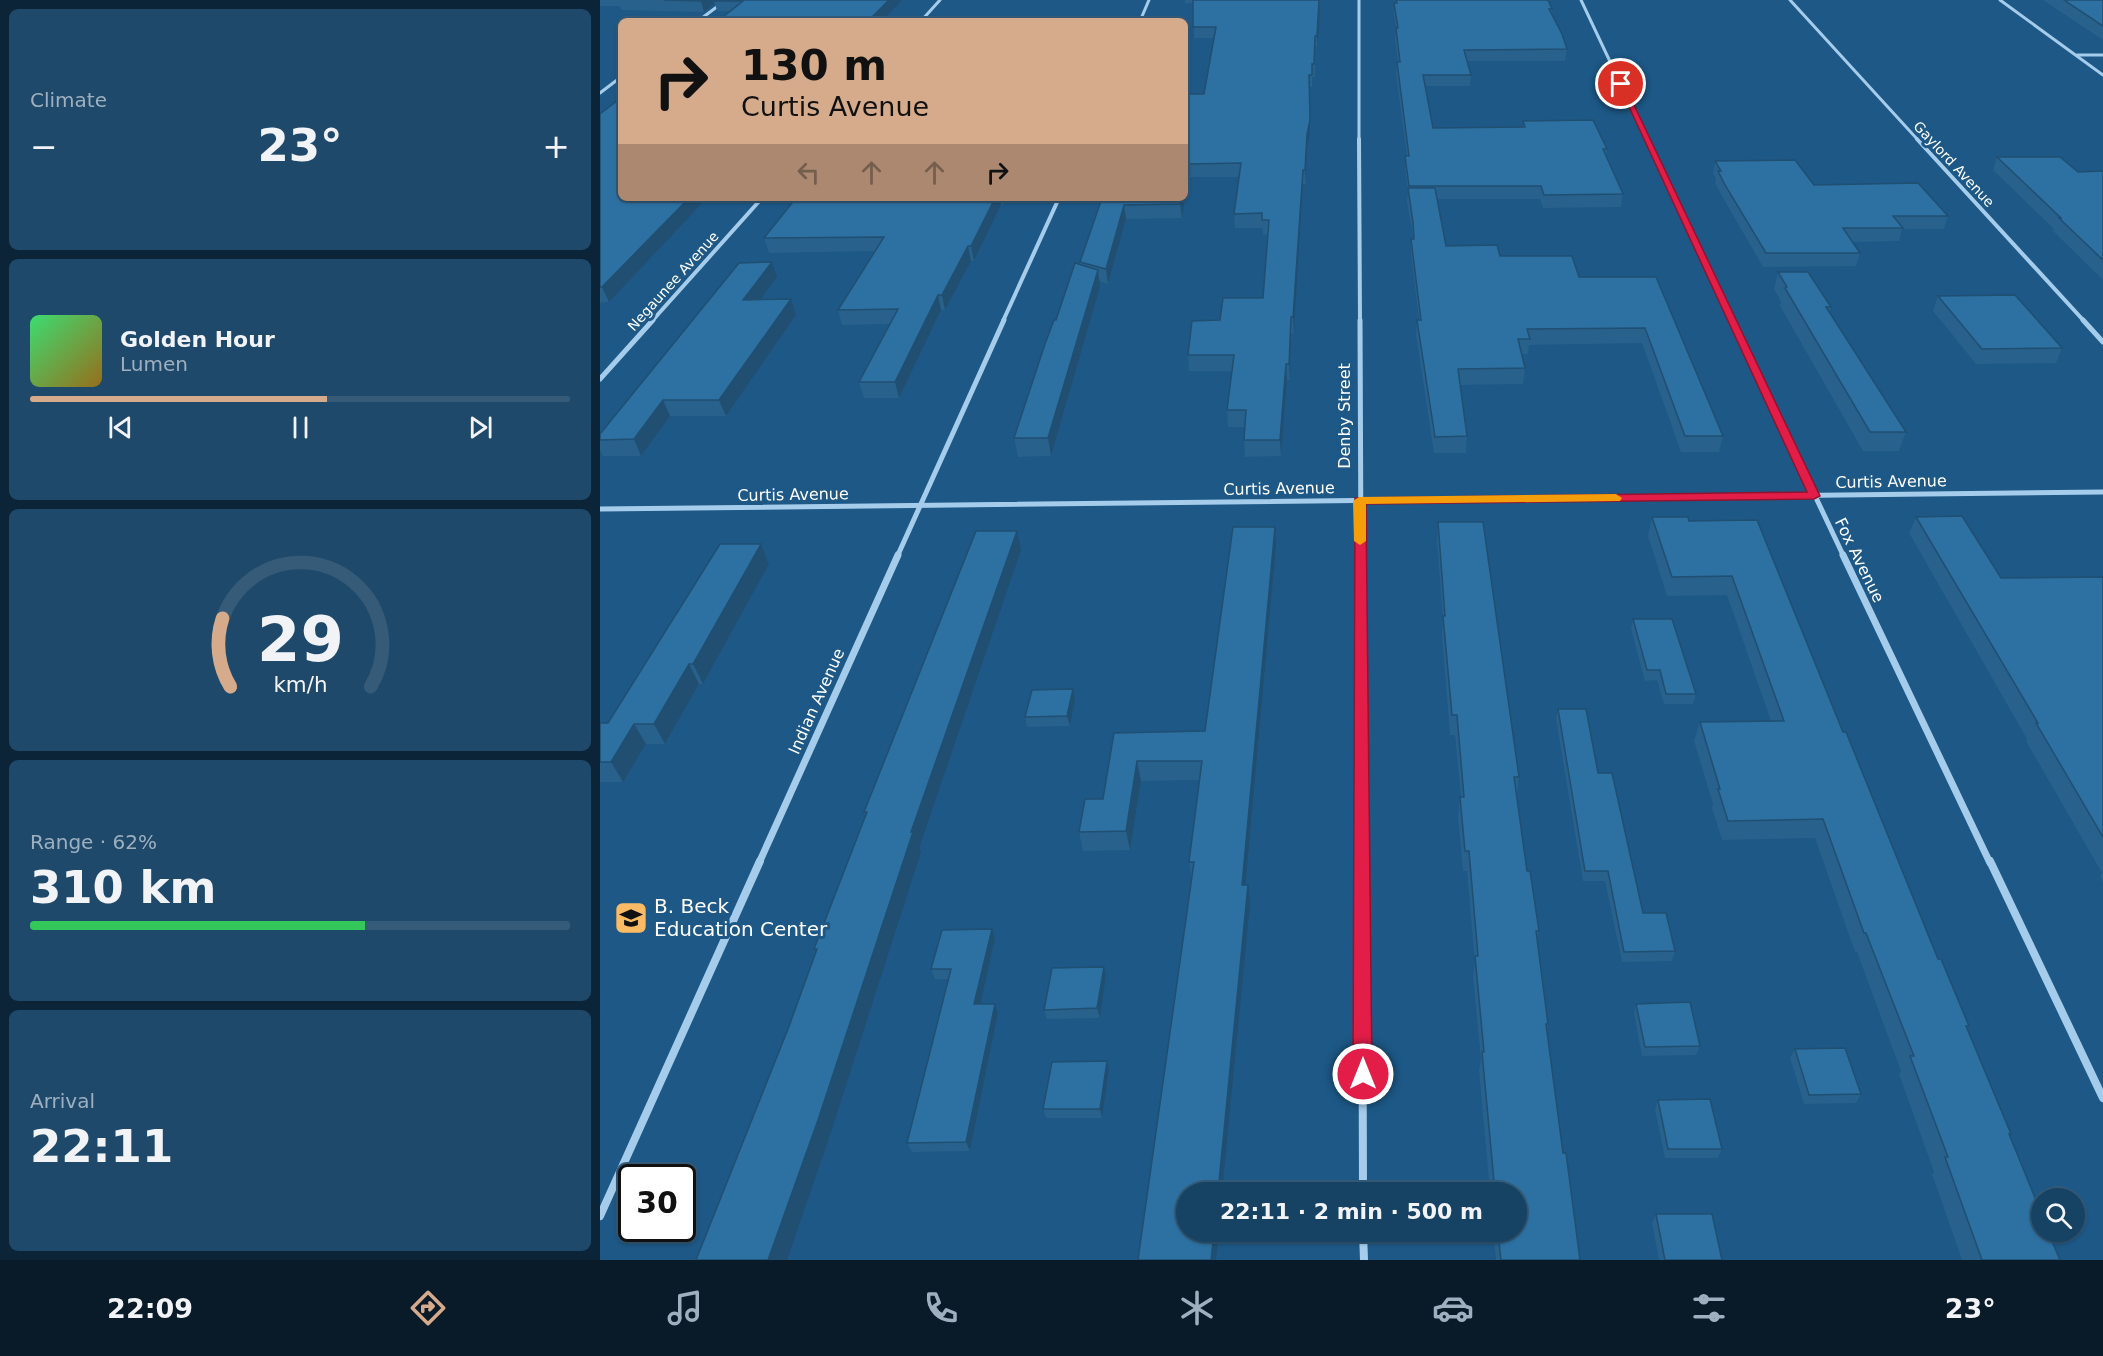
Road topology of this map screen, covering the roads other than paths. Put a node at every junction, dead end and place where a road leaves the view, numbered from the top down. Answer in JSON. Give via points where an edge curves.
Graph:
{"nodes":[{"id":1,"x":726,"y":0,"type":"edge"},
{"id":2,"x":940,"y":0,"type":"edge"},
{"id":3,"x":1149,"y":0,"type":"edge"},
{"id":4,"x":1359,"y":0,"type":"edge"},
{"id":5,"x":1581,"y":0,"type":"edge"},
{"id":6,"x":1790,"y":0,"type":"edge"},
{"id":7,"x":2000,"y":0,"type":"edge"},
{"id":8,"x":702,"y":18,"type":"edge"},
{"id":9,"x":924,"y":18,"type":"edge"},
{"id":10,"x":1141,"y":18,"type":"edge"},
{"id":11,"x":2076,"y":55,"type":"junction"},
{"id":12,"x":2103,"y":55,"type":"edge"},
{"id":13,"x":2103,"y":75,"type":"edge"},
{"id":14,"x":618,"y":79,"type":"edge"},
{"id":15,"x":600,"y":93,"type":"edge"},
{"id":16,"x":759,"y":201,"type":"edge"},
{"id":17,"x":1058,"y":201,"type":"edge"},
{"id":18,"x":2103,"y":342,"type":"edge"},
{"id":19,"x":600,"y":379,"type":"edge"},
{"id":20,"x":2103,"y":492,"type":"edge"},
{"id":21,"x":1814,"y":496,"type":"junction"},
{"id":22,"x":1359,"y":501,"type":"junction"},
{"id":23,"x":918,"y":506,"type":"junction"},
{"id":24,"x":600,"y":509,"type":"edge"},
{"id":25,"x":2103,"y":1098,"type":"edge"},
{"id":26,"x":1363,"y":1182,"type":"edge"},
{"id":27,"x":600,"y":1216,"type":"edge"},
{"id":28,"x":1363,"y":1242,"type":"edge"},
{"id":29,"x":1364,"y":1260,"type":"edge"}],
"edges":[{"from":1,"to":8,"type":"street"},
{"from":2,"to":9,"type":"street"},
{"from":3,"to":10,"type":"street"},
{"from":4,"to":22,"type":"street","name":"Denby Street"},
{"from":5,"to":21,"type":"street","name":"Fox Avenue"},
{"from":6,"to":18,"type":"street","name":"Gaylord Avenue"},
{"from":7,"to":11,"type":"street"},
{"from":11,"to":12,"type":"street"},
{"from":11,"to":13,"type":"street"},
{"from":14,"to":15,"type":"street"},
{"from":16,"to":19,"type":"street","name":"Negaunee Avenue"},
{"from":17,"to":23,"type":"street","name":"Indian Avenue"},
{"from":20,"to":21,"type":"street","name":"Curtis Avenue"},
{"from":21,"to":22,"type":"street","name":"Curtis Avenue"},
{"from":21,"to":25,"type":"street","name":"Fox Avenue"},
{"from":22,"to":23,"type":"street","name":"Curtis Avenue"},
{"from":22,"to":26,"type":"street","name":"Denby Street"},
{"from":23,"to":24,"type":"street","name":"Curtis Avenue"},
{"from":23,"to":27,"type":"street","name":"Indian Avenue"},
{"from":28,"to":29,"type":"street"}]}
